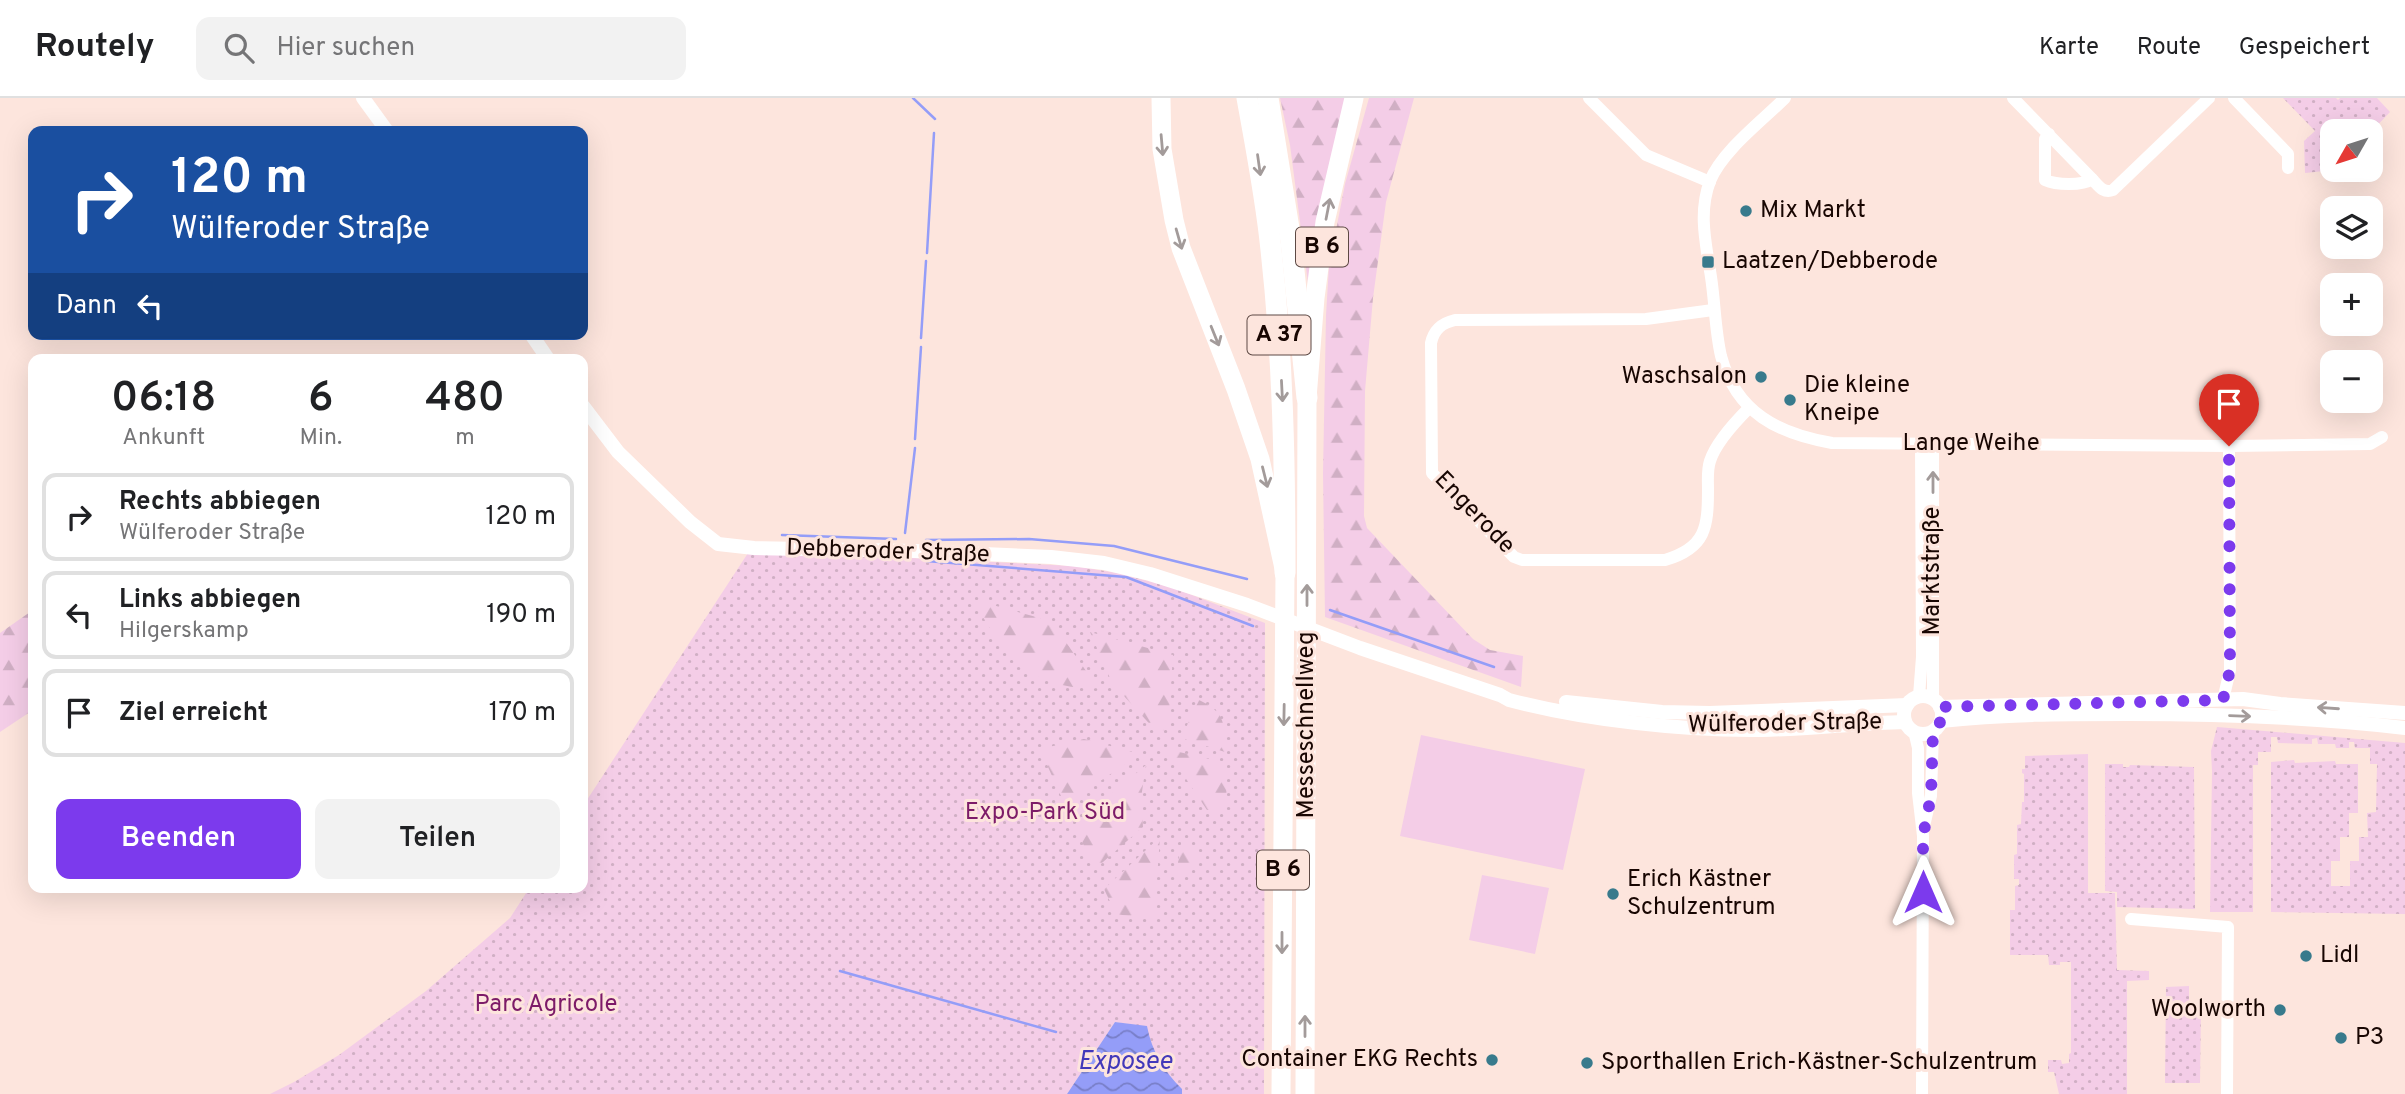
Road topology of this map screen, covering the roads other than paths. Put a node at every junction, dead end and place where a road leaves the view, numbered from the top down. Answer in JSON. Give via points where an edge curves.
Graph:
{"nodes":[{"id":1,"x":363,"y":98,"type":"edge"},
{"id":2,"x":1161,"y":98,"type":"edge"},
{"id":3,"x":1247,"y":98,"type":"edge"},
{"id":4,"x":1268,"y":98,"type":"edge"},
{"id":5,"x":1354,"y":98,"type":"edge"},
{"id":6,"x":1589,"y":98,"type":"edge"},
{"id":7,"x":1785,"y":98,"type":"edge"},
{"id":8,"x":2013,"y":98,"type":"edge"},
{"id":9,"x":2209,"y":98,"type":"edge"},
{"id":10,"x":2234,"y":98,"type":"edge"},
{"id":11,"x":383,"y":126,"type":"edge"},
{"id":12,"x":2049,"y":135,"type":"junction"},
{"id":13,"x":2288,"y":168,"type":"dead end"},
{"id":14,"x":2092,"y":178,"type":"junction"},
{"id":15,"x":1710,"y":182,"type":"junction"},
{"id":16,"x":1713,"y":310,"type":"junction"},
{"id":17,"x":1307,"y":398,"type":"junction"},
{"id":18,"x":1749,"y":408,"type":"junction"},
{"id":19,"x":588,"y":413,"type":"edge"},
{"id":20,"x":2382,"y":437,"type":"dead end"},
{"id":21,"x":1927,"y":444,"type":"junction"},
{"id":22,"x":2229,"y":446,"type":"junction"},
{"id":23,"x":1285,"y":573,"type":"junction"},
{"id":24,"x":1247,"y":605,"type":"joint"},
{"id":25,"x":2223,"y":700,"type":"junction"},
{"id":26,"x":1929,"y":710,"type":"junction"},
{"id":27,"x":2405,"y":713,"type":"edge"},
{"id":28,"x":1646,"y":717,"type":"junction"},
{"id":29,"x":1910,"y":727,"type":"junction"},
{"id":30,"x":2405,"y":728,"type":"edge"},
{"id":31,"x":1923,"y":836,"type":"junction"},
{"id":32,"x":2131,"y":919,"type":"dead end"},
{"id":33,"x":1281,"y":1094,"type":"edge"},
{"id":34,"x":1305,"y":1094,"type":"edge"},
{"id":35,"x":1922,"y":1094,"type":"edge"},
{"id":36,"x":2227,"y":1094,"type":"edge"}],
"edges":[{"from":1,"to":11,"type":"street"},
{"from":2,"to":23,"type":"highway","number":"B 6","one_way":true,"via":[[1162,149],[1176,229],[1260,459]]},
{"from":3,"to":23,"type":"highway","number":"A 37","one_way":true,"via":[[1278,316]]},
{"from":4,"to":17,"type":"highway","number":"A 37","via":[[1291,241]]},
{"from":17,"to":5,"type":"highway","number":"B 6","one_way":true,"via":[[1325,222]]},
{"from":6,"to":15,"type":"street","via":[[1646,155]]},
{"from":7,"to":15,"type":"street","name":"Lange Weihe","via":[[1730,152]]},
{"from":8,"to":12,"type":"street"},
{"from":9,"to":14,"type":"street","via":[[2113,190],[2103,190]]},
{"from":10,"to":13,"type":"street","via":[[2288,155]]},
{"from":12,"to":14,"type":"street"},
{"from":12,"to":14,"type":"street","via":[[2045,139],[2045,180],[2087,182]]},
{"from":15,"to":16,"type":"street","name":"Lange Weihe","via":[[1703,221]]},
{"from":16,"to":18,"type":"street","name":"Lange Weihe","via":[[1721,356]]},
{"from":16,"to":18,"type":"street","name":"Engerode","via":[[1646,319],[1445,322],[1431,343],[1432,473],[1522,560],[1665,560],[1686,552],[1702,537],[1708,519],[1710,462],[1719,443]]},
{"from":34,"to":17,"type":"highway","name":"Messeschnellweg","number":"B 6","one_way":true},
{"from":18,"to":21,"type":"street","name":"Lange Weihe","via":[[1781,429],[1815,440]]},
{"from":19,"to":24,"type":"street","name":"Debberoder Straße","via":[[618,452],[718,544],[1038,556],[1104,563]]},
{"from":20,"to":22,"type":"street","name":"Lange Weihe","via":[[2370,444]]},
{"from":21,"to":22,"type":"street","name":"Lange Weihe"},
{"from":21,"to":26,"type":"street","name":"Marktstraße"},
{"from":22,"to":25,"type":"street","via":[[2230,670]]},
{"from":23,"to":33,"type":"highway","name":"Messeschnellweg","number":"B 6","one_way":true},
{"from":24,"to":28,"type":"street","name":"Wülferoder Straße","via":[[1500,695],[1511,692]]},
{"from":25,"to":26,"type":"street","name":"Wülferoder Straße"},
{"from":27,"to":25,"type":"street","name":"Wülferoder Straße","one_way":true},
{"from":26,"to":28,"type":"street","name":"Wülferoder Straße"},
{"from":26,"to":29,"type":"street","name":"Wülferoder Straße","via":[[1923,734]]},
{"from":26,"to":29,"type":"street","via":[[1904,713]]},
{"from":26,"to":30,"type":"street","name":"Wülferoder Straße","one_way":true,"via":[[2276,716]]},
{"from":26,"to":31,"type":"street","name":"Marktstraße","via":[[1931,796]]},
{"from":28,"to":29,"type":"street","name":"Wülferoder Straße","via":[[1762,730]]},
{"from":29,"to":31,"type":"street","name":"Marktstraße","via":[[1918,748]]},
{"from":31,"to":35,"type":"street","name":"Marktstraße"},
{"from":32,"to":36,"type":"street","via":[[2228,927]]}]}
